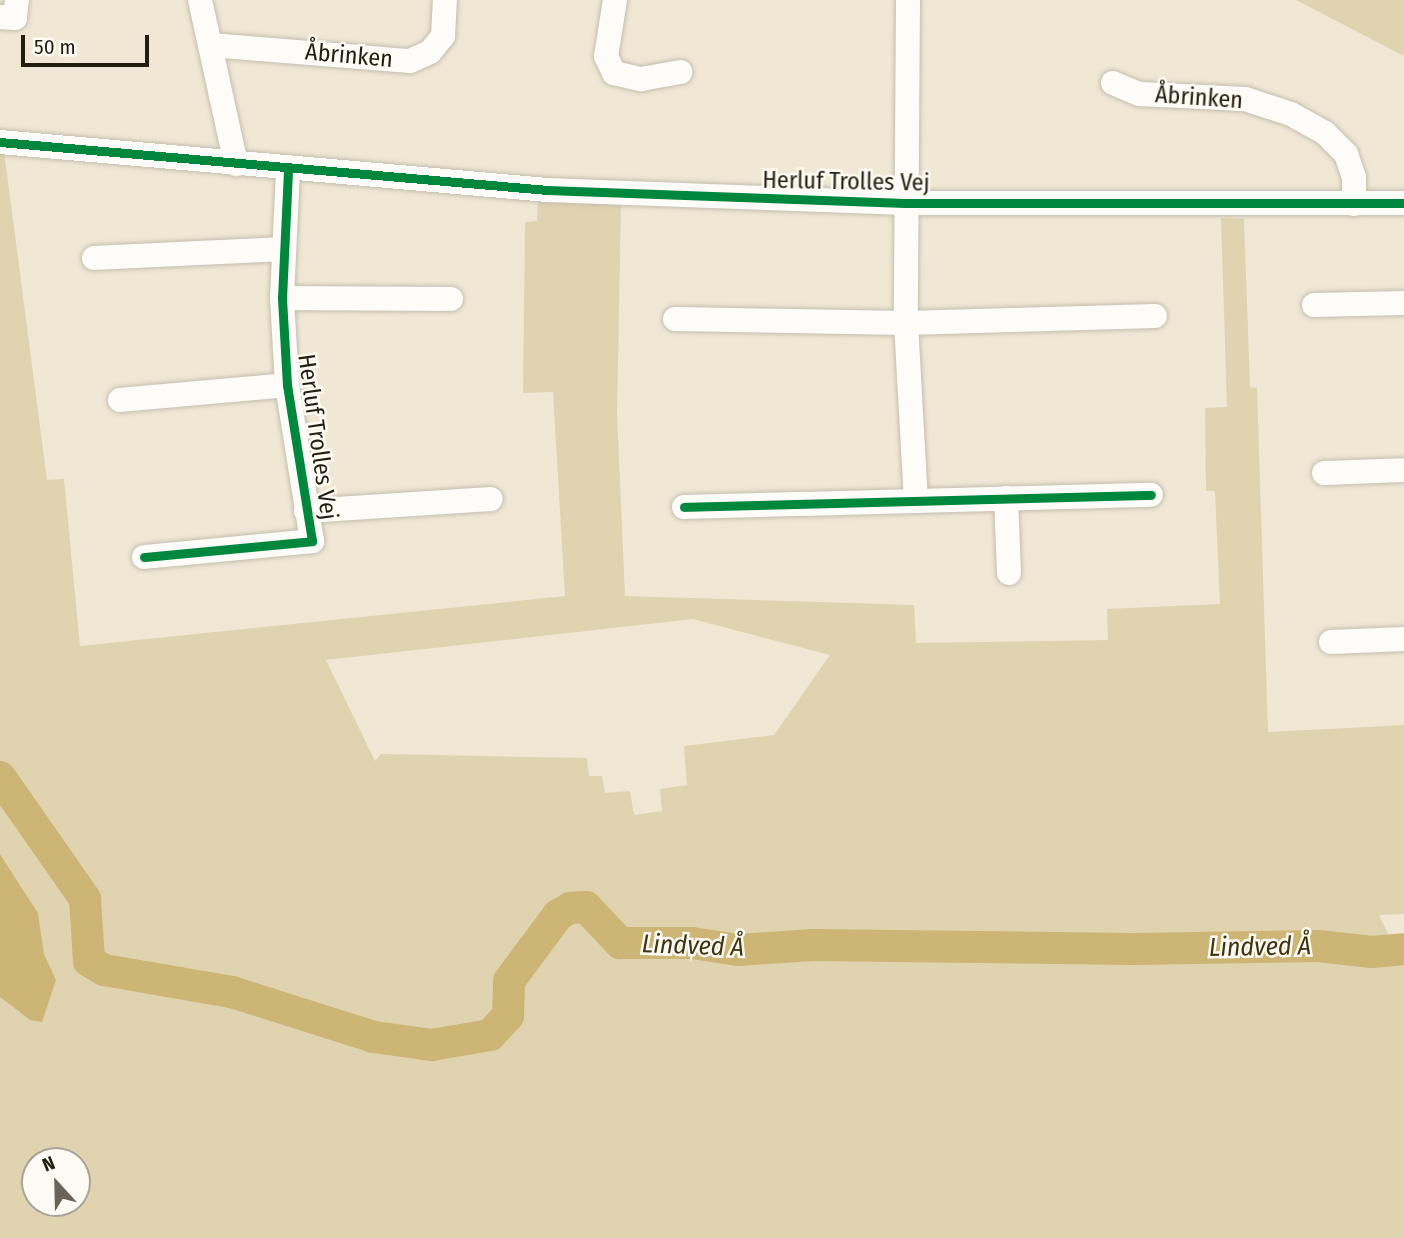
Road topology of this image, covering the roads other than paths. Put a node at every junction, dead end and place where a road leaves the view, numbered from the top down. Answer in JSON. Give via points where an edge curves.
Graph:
{"nodes":[{"id":1,"x":17,"y":0,"type":"edge"},
{"id":2,"x":200,"y":0,"type":"edge"},
{"id":3,"x":446,"y":0,"type":"edge"},
{"id":4,"x":615,"y":0,"type":"edge"},
{"id":5,"x":908,"y":0,"type":"edge"},
{"id":6,"x":0,"y":17,"type":"edge"},
{"id":7,"x":210,"y":45,"type":"junction"},
{"id":8,"x":680,"y":72,"type":"dead end"},
{"id":9,"x":1113,"y":83,"type":"dead end"},
{"id":10,"x":0,"y":142,"type":"edge"},
{"id":11,"x":236,"y":164,"type":"junction"},
{"id":12,"x":288,"y":169,"type":"junction"},
{"id":13,"x":905,"y":203,"type":"junction"},
{"id":14,"x":1404,"y":203,"type":"edge"},
{"id":15,"x":1354,"y":204,"type":"junction"},
{"id":16,"x":283,"y":248,"type":"junction"},
{"id":17,"x":94,"y":258,"type":"dead end"},
{"id":18,"x":282,"y":299,"type":"junction"},
{"id":19,"x":452,"y":299,"type":"dead end"},
{"id":20,"x":1404,"y":303,"type":"edge"},
{"id":21,"x":1314,"y":306,"type":"dead end"},
{"id":22,"x":1155,"y":316,"type":"dead end"},
{"id":23,"x":675,"y":319,"type":"dead end"},
{"id":24,"x":906,"y":323,"type":"junction"},
{"id":25,"x":287,"y":385,"type":"junction"},
{"id":26,"x":120,"y":400,"type":"dead end"},
{"id":27,"x":1404,"y":470,"type":"edge"},
{"id":28,"x":1324,"y":474,"type":"dead end"},
{"id":29,"x":1151,"y":495,"type":"dead end"},
{"id":30,"x":1006,"y":498,"type":"junction"},
{"id":31,"x":491,"y":499,"type":"dead end"},
{"id":32,"x":916,"y":501,"type":"junction"},
{"id":33,"x":684,"y":508,"type":"dead end"},
{"id":34,"x":306,"y":512,"type":"junction"},
{"id":35,"x":144,"y":557,"type":"dead end"},
{"id":36,"x":1009,"y":573,"type":"dead end"},
{"id":37,"x":1404,"y":639,"type":"edge"},
{"id":38,"x":1331,"y":642,"type":"dead end"}],
"edges":[{"from":1,"to":6,"type":"street","via":[[15,18]]},
{"from":2,"to":7,"type":"street"},
{"from":3,"to":7,"type":"street","name":"Åbrinken","via":[[443,36],[430,52],[410,61]]},
{"from":4,"to":8,"type":"street","via":[[606,56],[614,73],[641,79]]},
{"from":5,"to":13,"type":"street"},
{"from":7,"to":11,"type":"street"},
{"from":9,"to":15,"type":"street","name":"Åbrinken","via":[[1139,94],[1245,99],[1291,114],[1325,133],[1346,154],[1354,177]]},
{"from":10,"to":11,"type":"street","name":"Herluf Trolles Vej"},
{"from":11,"to":12,"type":"street","name":"Herluf Trolles Vej"},
{"from":12,"to":13,"type":"street","name":"Herluf Trolles Vej","via":[[547,190]]},
{"from":12,"to":16,"type":"street","name":"Herluf Trolles Vej"},
{"from":13,"to":15,"type":"street","name":"Herluf Trolles Vej"},
{"from":13,"to":24,"type":"street","name":"Herluf Trolles Vej"},
{"from":14,"to":15,"type":"street","name":"Herluf Trolles Vej"},
{"from":16,"to":17,"type":"street"},
{"from":16,"to":18,"type":"street","name":"Herluf Trolles Vej"},
{"from":18,"to":19,"type":"street"},
{"from":18,"to":25,"type":"street","name":"Herluf Trolles Vej"},
{"from":20,"to":21,"type":"street"},
{"from":22,"to":24,"type":"street"},
{"from":23,"to":24,"type":"street"},
{"from":24,"to":32,"type":"street","name":"Herluf Trolles Vej"},
{"from":25,"to":26,"type":"street","name":"Herluf Trolles Vej"},
{"from":25,"to":34,"type":"street","name":"Herluf Trolles Vej"},
{"from":27,"to":28,"type":"street"},
{"from":29,"to":30,"type":"street"},
{"from":30,"to":32,"type":"street"},
{"from":30,"to":36,"type":"street"},
{"from":31,"to":34,"type":"street","name":"Herluf Trolles Vej"},
{"from":32,"to":33,"type":"street"},
{"from":34,"to":35,"type":"street","name":"Herluf Trolles Vej","via":[[312,541]]},
{"from":37,"to":38,"type":"street"}]}
